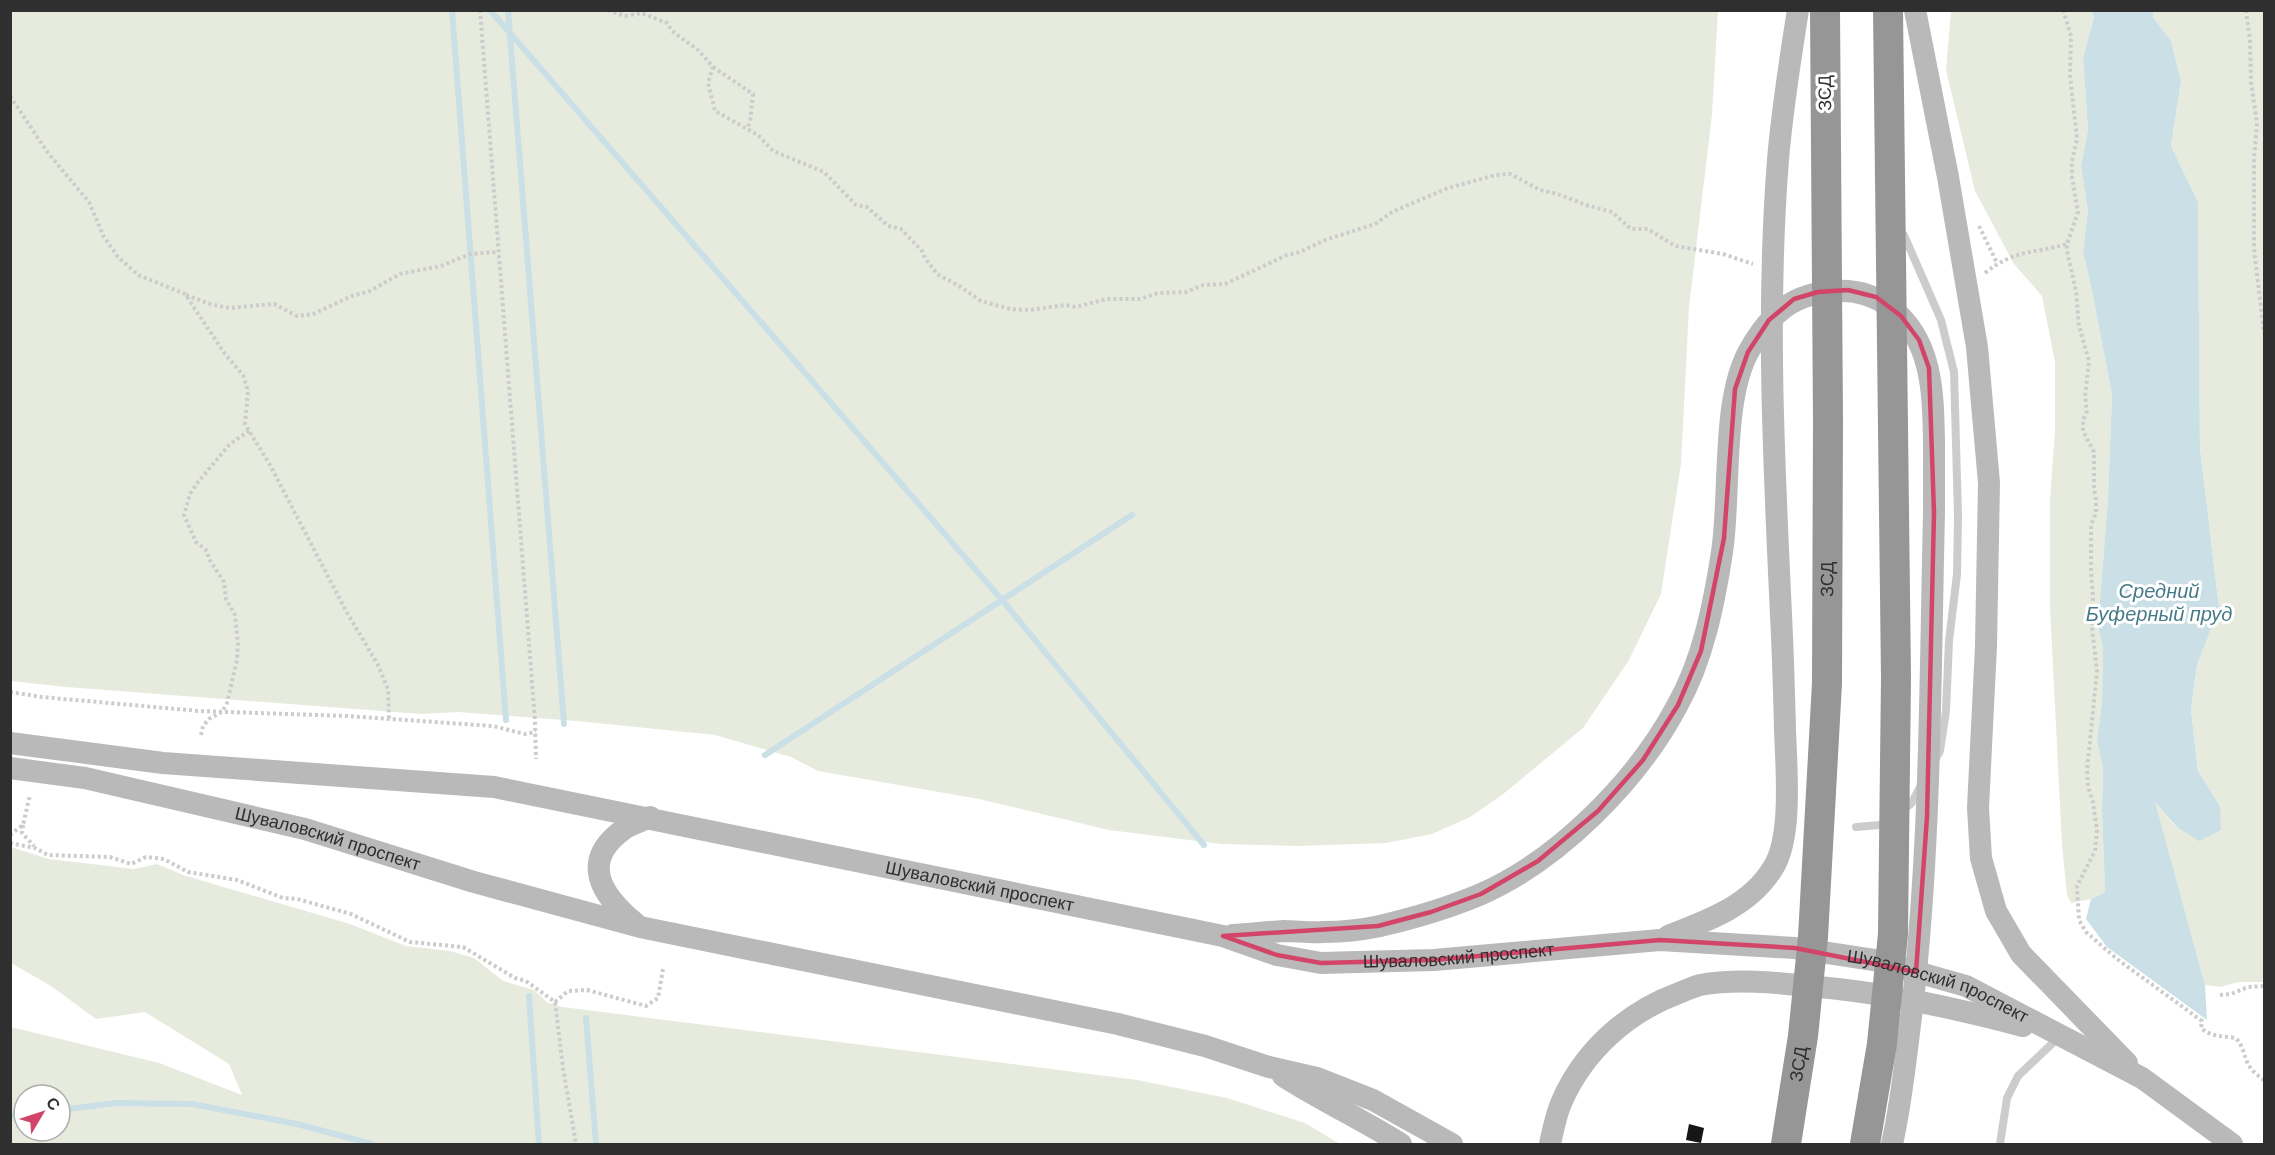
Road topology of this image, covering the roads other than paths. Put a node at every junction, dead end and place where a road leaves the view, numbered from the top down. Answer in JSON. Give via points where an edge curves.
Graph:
{"nodes":[{"id":1,"x":1798,"y":10,"type":"edge"},
{"id":2,"x":1825,"y":10,"type":"edge"},
{"id":3,"x":1888,"y":10,"type":"edge"},
{"id":4,"x":1915,"y":10,"type":"edge"},
{"id":5,"x":1904,"y":235,"type":"dead end"},
{"id":6,"x":10,"y":743,"type":"edge"},
{"id":7,"x":10,"y":768,"type":"edge"},
{"id":8,"x":650,"y":817,"type":"junction"},
{"id":9,"x":1856,"y":827,"type":"dead end"},
{"id":10,"x":640,"y":927,"type":"junction"},
{"id":11,"x":1223,"y":936,"type":"junction"},
{"id":12,"x":1660,"y":940,"type":"junction"},
{"id":13,"x":2061,"y":1036,"type":"junction"},
{"id":14,"x":1269,"y":1067,"type":"junction"},
{"id":15,"x":2142,"y":1078,"type":"junction"},
{"id":16,"x":1401,"y":1144,"type":"edge"},
{"id":17,"x":1452,"y":1144,"type":"edge"},
{"id":18,"x":1550,"y":1144,"type":"edge"},
{"id":19,"x":1786,"y":1144,"type":"edge"},
{"id":20,"x":1866,"y":1144,"type":"edge"},
{"id":21,"x":1892,"y":1144,"type":"edge"},
{"id":22,"x":2000,"y":1144,"type":"edge"},
{"id":23,"x":2232,"y":1144,"type":"edge"}],
"edges":[{"from":1,"to":12,"type":"main road","bridge":true,"via":[[1778,159],[1773,281],[1772,425],[1787,788],[1785,833],[1774,868],[1747,898],[1713,919]]},
{"from":2,"to":19,"type":"highway","name":"ЗСД","bridge":true,"via":[[1827,683],[1814,938]]},
{"from":3,"to":20,"type":"highway","bridge":true,"via":[[1896,678],[1893,934],[1882,1044]]},
{"from":4,"to":15,"type":"main road","via":[[1977,347],[1989,483],[1978,808],[1981,858],[1996,911],[2021,954]]},
{"from":5,"to":9,"type":"lane","via":[[1941,320],[1954,372],[1957,574],[1946,711],[1940,751],[1911,804],[1880,825]]},
{"from":6,"to":8,"type":"main road","name":"Шуваловский проспект","via":[[163,763],[494,786]]},
{"from":7,"to":10,"type":"main road","name":"Шуваловский проспект","via":[[85,778],[305,829],[474,882]]},
{"from":8,"to":10,"type":"main road","name":"Шуваловский проспект","via":[[625,828],[608,844],[598,865],[602,887],[616,908]]},
{"from":8,"to":11,"type":"main road","name":"Шуваловский проспект"},
{"from":10,"to":14,"type":"main road","name":"Шуваловский проспект","via":[[1118,1024]]},
{"from":11,"to":12,"type":"main road","name":"Шуваловский проспект","via":[[1277,955],[1321,963],[1434,960]]},
{"from":11,"to":21,"type":"main road","bridge":true,"via":[[1285,931],[1324,933],[1378,926],[1431,912],[1481,894],[1538,861],[1598,812],[1643,760],[1678,705],[1701,651],[1724,538],[1735,390],[1748,352],[1769,320],[1794,299],[1848,290],[1876,297],[1901,316],[1919,340],[1929,368],[1933,402],[1927,817],[1918,952],[1900,1109]]},
{"from":12,"to":13,"type":"main road","name":"Шуваловский проспект","via":[[1795,948],[1874,960],[1966,986]]},
{"from":13,"to":15,"type":"main road","name":"Шуваловский проспект"},
{"from":13,"to":18,"type":"main road","via":[[1961,1010],[1868,992],[1780,983],[1699,985],[1656,1001],[1617,1028],[1582,1064],[1561,1102]]},
{"from":13,"to":22,"type":"lane","via":[[2018,1076],[2007,1098]]},
{"from":14,"to":16,"type":"main road"},
{"from":14,"to":17,"type":"main road","name":"Шуваловский проспект","via":[[1317,1078],[1373,1100]]},
{"from":15,"to":23,"type":"main road","name":"Шуваловский проспект"}]}
